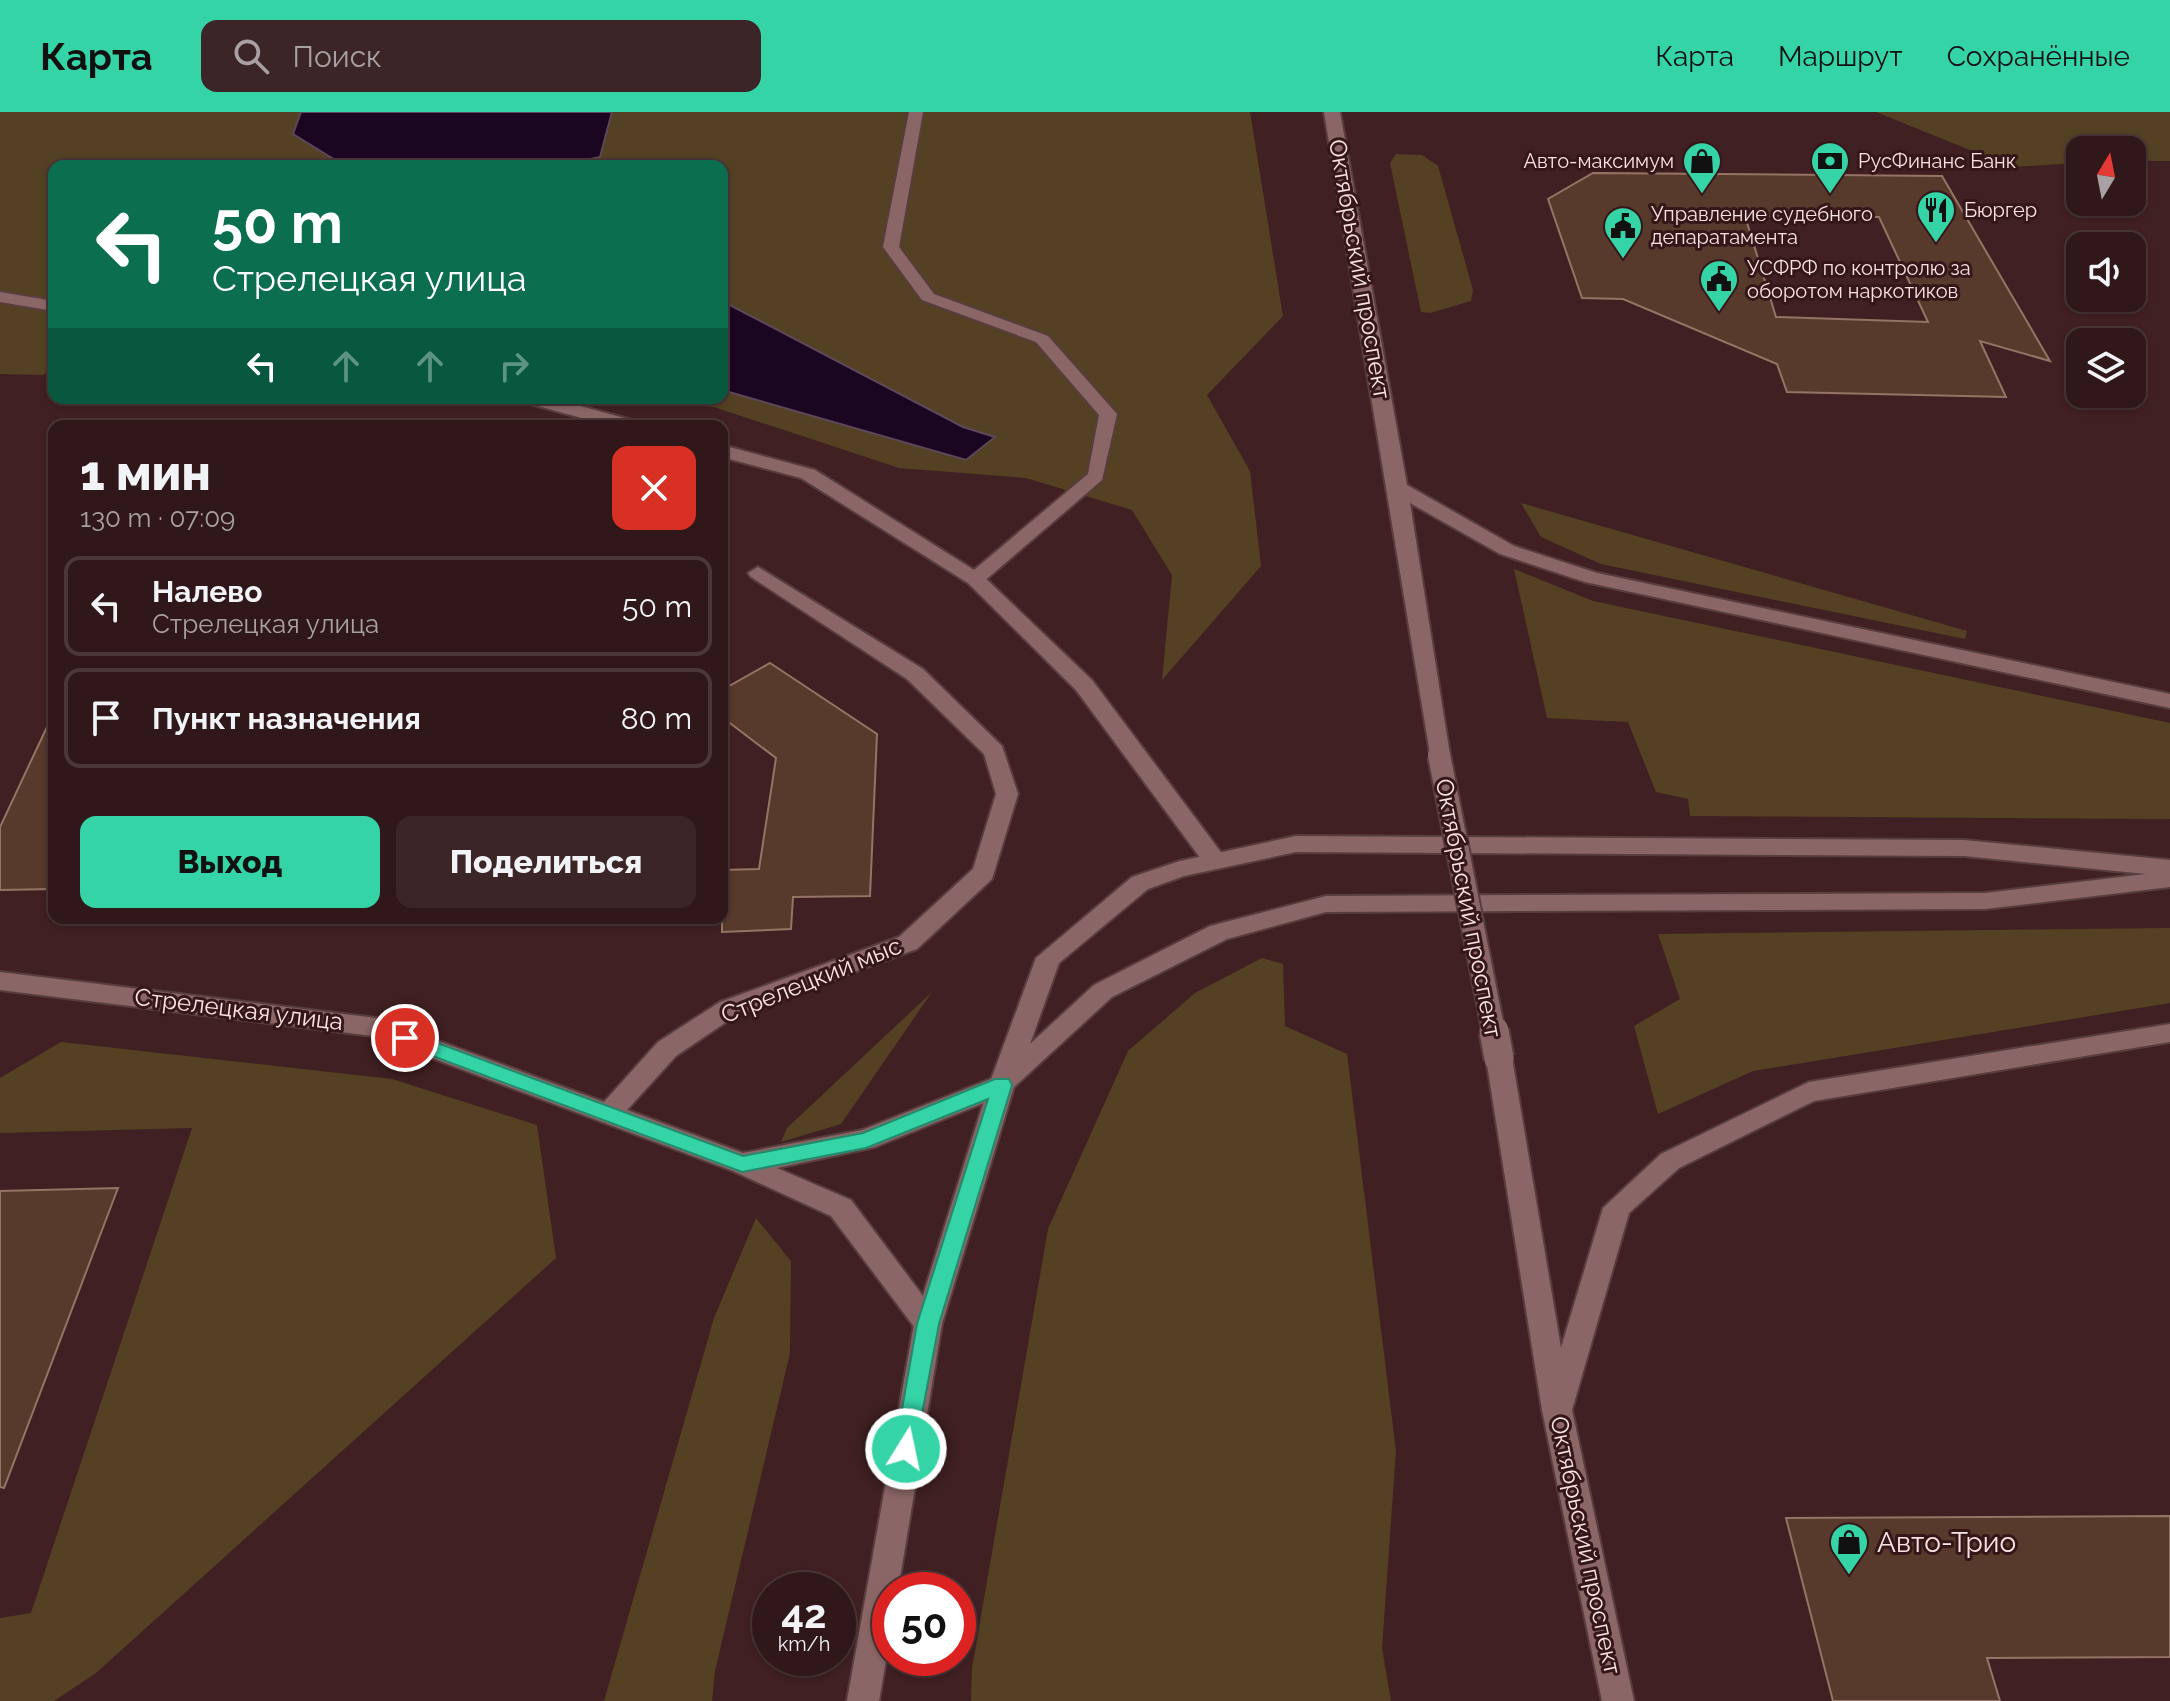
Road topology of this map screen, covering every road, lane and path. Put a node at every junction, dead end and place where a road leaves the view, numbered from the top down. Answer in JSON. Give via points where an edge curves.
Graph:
{"nodes":[{"id":1,"x":916,"y":112,"type":"edge"},
{"id":2,"x":1332,"y":112,"type":"edge"},
{"id":3,"x":0,"y":297,"type":"edge"},
{"id":4,"x":48,"y":305,"type":"edge"},
{"id":5,"x":552,"y":404,"type":"edge"},
{"id":6,"x":610,"y":420,"type":"edge"},
{"id":7,"x":728,"y":453,"type":"edge"},
{"id":8,"x":1398,"y":488,"type":"junction"},
{"id":9,"x":758,"y":573,"type":"dead end"},
{"id":10,"x":975,"y":579,"type":"junction"},
{"id":11,"x":2170,"y":701,"type":"edge"},
{"id":12,"x":1215,"y":861,"type":"junction"},
{"id":13,"x":2170,"y":868,"type":"edge"},
{"id":14,"x":2170,"y":879,"type":"edge"},
{"id":15,"x":0,"y":981,"type":"edge"},
{"id":16,"x":2170,"y":1033,"type":"edge"},
{"id":17,"x":1002,"y":1085,"type":"junction"},
{"id":18,"x":608,"y":1114,"type":"junction"},
{"id":19,"x":742,"y":1164,"type":"junction"},
{"id":20,"x":928,"y":1324,"type":"junction"},
{"id":21,"x":1557,"y":1410,"type":"junction"},
{"id":22,"x":863,"y":1701,"type":"edge"},
{"id":23,"x":1618,"y":1701,"type":"edge"}],
"edges":[{"from":1,"to":10,"type":"lane","via":[[891,247],[928,297],[1042,339],[1108,414],[1096,476]]},
{"from":2,"to":8,"type":"main road","name":"Октябрьский проспект"},
{"from":3,"to":4,"type":"main road"},
{"from":5,"to":6,"type":"main road"},
{"from":7,"to":10,"type":"main road","via":[[808,474]]},
{"from":8,"to":11,"type":"main road","via":[[1507,550],[1592,578]]},
{"from":8,"to":21,"type":"main road","name":"Октябрьский проспект","bridge":true,"via":[[1439,755],[1499,1058]]},
{"from":9,"to":18,"type":"main road","name":"Стрелецкий мыс","via":[[915,674],[994,751],[1007,794],[984,873],[908,943],[729,1008],[667,1049]]},
{"from":10,"to":12,"type":"main road","via":[[1084,685]]},
{"from":12,"to":13,"type":"main road","via":[[1296,844],[1627,844],[1964,848]]},
{"from":12,"to":17,"type":"main road","via":[[1140,883],[1048,958]]},
{"from":14,"to":17,"type":"main road","via":[[1985,901],[1326,904],[1219,932],[1103,991]]},
{"from":15,"to":18,"type":"main road","name":"Стрелецкая улица","via":[[376,1027]]},
{"from":16,"to":21,"type":"main road","via":[[1809,1092],[1670,1161],[1617,1208]]},
{"from":17,"to":19,"type":"main road","via":[[866,1140]]},
{"from":17,"to":20,"type":"main road"},
{"from":18,"to":19,"type":"main road","name":"Стрелецкая улица"},
{"from":19,"to":20,"type":"main road","name":"Стрелецкая улица","via":[[841,1208]]},
{"from":20,"to":22,"type":"main road"},
{"from":21,"to":23,"type":"main road","name":"Октябрьский проспект"}]}
